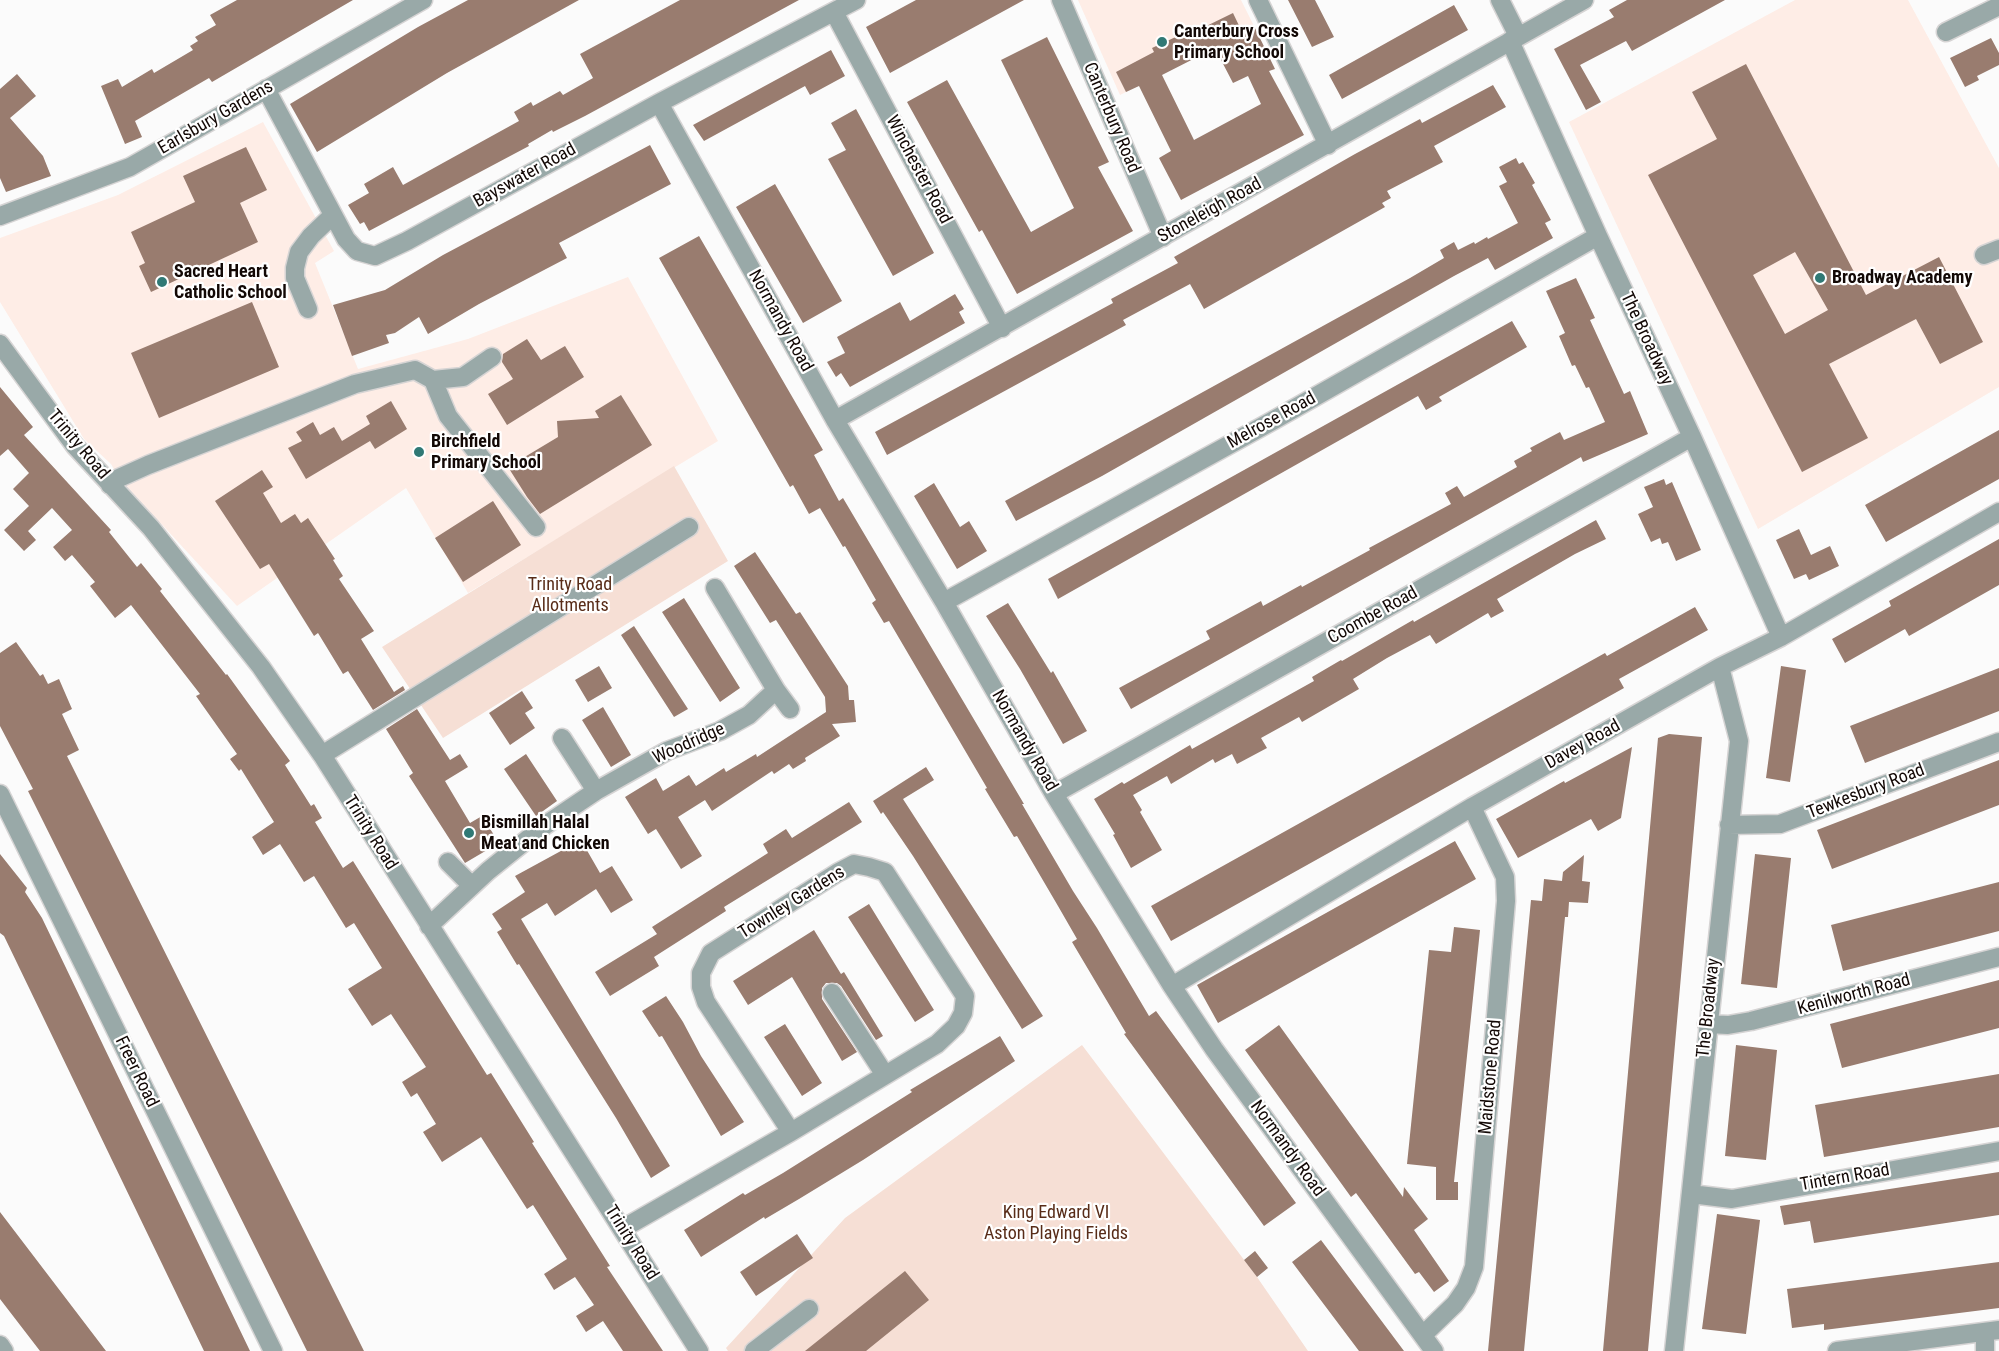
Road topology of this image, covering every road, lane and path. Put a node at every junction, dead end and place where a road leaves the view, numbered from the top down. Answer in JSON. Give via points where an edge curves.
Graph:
{"nodes":[{"id":1,"x":423,"y":0,"type":"edge"},
{"id":2,"x":856,"y":0,"type":"edge"},
{"id":3,"x":1060,"y":0,"type":"edge"},
{"id":4,"x":1258,"y":0,"type":"edge"},
{"id":5,"x":1500,"y":0,"type":"edge"},
{"id":6,"x":1584,"y":0,"type":"edge"},
{"id":7,"x":1999,"y":6,"type":"edge"},
{"id":8,"x":834,"y":12,"type":"junction"},
{"id":9,"x":1946,"y":32,"type":"dead end"},
{"id":10,"x":1514,"y":39,"type":"junction"},
{"id":11,"x":266,"y":89,"type":"junction"},
{"id":12,"x":659,"y":103,"type":"junction"},
{"id":13,"x":1328,"y":145,"type":"junction"},
{"id":14,"x":333,"y":215,"type":"junction"},
{"id":15,"x":0,"y":216,"type":"edge"},
{"id":16,"x":1598,"y":236,"type":"junction"},
{"id":17,"x":1162,"y":237,"type":"junction"},
{"id":18,"x":308,"y":309,"type":"dead end"},
{"id":19,"x":1002,"y":328,"type":"junction"},
{"id":20,"x":0,"y":344,"type":"edge"},
{"id":21,"x":492,"y":357,"type":"dead end"},
{"id":22,"x":433,"y":380,"type":"junction"},
{"id":23,"x":835,"y":420,"type":"junction"},
{"id":24,"x":1692,"y":437,"type":"junction"},
{"id":25,"x":110,"y":484,"type":"junction"},
{"id":26,"x":1999,"y":512,"type":"edge"},
{"id":27,"x":689,"y":527,"type":"dead end"},
{"id":28,"x":536,"y":528,"type":"dead end"},
{"id":29,"x":715,"y":588,"type":"dead end"},
{"id":30,"x":944,"y":602,"type":"junction"},
{"id":31,"x":1781,"y":637,"type":"junction"},
{"id":32,"x":1720,"y":667,"type":"junction"},
{"id":33,"x":776,"y":690,"type":"junction"},
{"id":34,"x":789,"y":709,"type":"dead end"},
{"id":35,"x":562,"y":738,"type":"dead end"},
{"id":36,"x":1999,"y":742,"type":"edge"},
{"id":37,"x":322,"y":755,"type":"junction"},
{"id":38,"x":596,"y":791,"type":"junction"},
{"id":39,"x":0,"y":794,"type":"edge"},
{"id":40,"x":1054,"y":794,"type":"junction"},
{"id":41,"x":1472,"y":807,"type":"junction"},
{"id":42,"x":1729,"y":825,"type":"junction"},
{"id":43,"x":448,"y":862,"type":"dead end"},
{"id":44,"x":472,"y":886,"type":"junction"},
{"id":45,"x":429,"y":926,"type":"junction"},
{"id":46,"x":1999,"y":957,"type":"edge"},
{"id":47,"x":1172,"y":986,"type":"junction"},
{"id":48,"x":832,"y":993,"type":"dead end"},
{"id":49,"x":1707,"y":1024,"type":"junction"},
{"id":50,"x":885,"y":1075,"type":"junction"},
{"id":51,"x":791,"y":1132,"type":"junction"},
{"id":52,"x":1999,"y":1151,"type":"edge"},
{"id":53,"x":1691,"y":1194,"type":"junction"},
{"id":54,"x":622,"y":1228,"type":"junction"},
{"id":55,"x":809,"y":1309,"type":"dead end"},
{"id":56,"x":1992,"y":1331,"type":"edge"},
{"id":57,"x":1422,"y":1335,"type":"junction"},
{"id":58,"x":0,"y":1345,"type":"edge"},
{"id":59,"x":4,"y":1351,"type":"edge"},
{"id":60,"x":273,"y":1351,"type":"edge"},
{"id":61,"x":699,"y":1351,"type":"edge"},
{"id":62,"x":754,"y":1351,"type":"edge"},
{"id":63,"x":1434,"y":1351,"type":"edge"},
{"id":64,"x":1674,"y":1351,"type":"edge"},
{"id":65,"x":1837,"y":1351,"type":"edge"},
{"id":66,"x":1984,"y":1351,"type":"edge"}],
"edges":[{"from":1,"to":11,"type":"street","name":"Earlsbury Gardens"},
{"from":2,"to":8,"type":"street","name":"Bayswater Road"},
{"from":3,"to":17,"type":"street","name":"Canterbury Road"},
{"from":4,"to":13,"type":"street"},
{"from":5,"to":10,"type":"street","name":"The Broadway"},
{"from":6,"to":10,"type":"street","name":"Stoneleigh Road"},
{"from":7,"to":9,"type":"street"},
{"from":8,"to":12,"type":"street","name":"Bayswater Road"},
{"from":8,"to":19,"type":"street","name":"Winchester Road"},
{"from":10,"to":13,"type":"street","name":"Stoneleigh Road"},
{"from":10,"to":16,"type":"street","name":"The Broadway"},
{"from":11,"to":14,"type":"street","name":"Bayswater Road"},
{"from":11,"to":15,"type":"street","name":"Earlsbury Gardens","via":[[130,167]]},
{"from":12,"to":14,"type":"street","name":"Bayswater Road","via":[[375,256],[357,251]]},
{"from":12,"to":23,"type":"street","name":"Normandy Road"},
{"from":13,"to":17,"type":"street","name":"Stoneleigh Road"},
{"from":14,"to":18,"type":"street","via":[[310,236],[297,260],[295,278]]},
{"from":16,"to":24,"type":"street","name":"The Broadway"},
{"from":16,"to":30,"type":"street","name":"Melrose Road"},
{"from":17,"to":19,"type":"street","name":"Stoneleigh Road"},
{"from":19,"to":23,"type":"street","name":"Stoneleigh Road"},
{"from":20,"to":25,"type":"street","name":"Trinity Road","via":[[75,446]]},
{"from":21,"to":22,"type":"street","via":[[463,377]]},
{"from":22,"to":25,"type":"street","via":[[415,370],[355,384],[148,465]]},
{"from":22,"to":28,"type":"street","via":[[448,416]]},
{"from":23,"to":30,"type":"street","name":"Normandy Road"},
{"from":24,"to":31,"type":"street","name":"The Broadway"},
{"from":24,"to":40,"type":"street","name":"Coombe Road"},
{"from":25,"to":37,"type":"street","name":"Trinity Road","via":[[151,528],[261,667]]},
{"from":26,"to":31,"type":"street","name":"Davey Road"},
{"from":27,"to":37,"type":"street"},
{"from":29,"to":33,"type":"street"},
{"from":30,"to":40,"type":"street","name":"Normandy Road"},
{"from":31,"to":32,"type":"street","name":"Davey Road"},
{"from":32,"to":41,"type":"street","name":"Davey Road"},
{"from":32,"to":42,"type":"street","name":"The Broadway","via":[[1739,741]]},
{"from":33,"to":34,"type":"street"},
{"from":33,"to":38,"type":"street","name":"Woodridge","via":[[749,715],[667,751]]},
{"from":35,"to":38,"type":"street"},
{"from":36,"to":42,"type":"street","name":"Tewkesbury Road","via":[[1780,824]]},
{"from":37,"to":45,"type":"street","name":"Trinity Road"},
{"from":38,"to":44,"type":"street","name":"Woodridge","via":[[544,826]]},
{"from":39,"to":60,"type":"street","name":"Freer Road"},
{"from":40,"to":47,"type":"street","name":"Normandy Road"},
{"from":41,"to":47,"type":"street","name":"Davey Road"},
{"from":41,"to":57,"type":"street","name":"Maidstone Road","via":[[1505,877],[1506,901],[1474,1267],[1455,1304]]},
{"from":42,"to":49,"type":"street","name":"The Broadway"},
{"from":43,"to":44,"type":"street"},
{"from":44,"to":45,"type":"street","name":"Woodridge"},
{"from":45,"to":54,"type":"street","name":"Trinity Road"},
{"from":46,"to":49,"type":"street","name":"Kenilworth Road","via":[[1751,1022]]},
{"from":47,"to":57,"type":"street","name":"Normandy Road"},
{"from":48,"to":50,"type":"street"},
{"from":49,"to":53,"type":"street","name":"The Broadway"},
{"from":50,"to":51,"type":"street","name":"Townley Gardens"},
{"from":50,"to":51,"type":"street","name":"Townley Gardens","via":[[937,1044],[956,1026],[965,996],[885,872],[854,864],[711,953],[701,973],[706,1002]]},
{"from":51,"to":54,"type":"street","name":"Townley Gardens"},
{"from":52,"to":53,"type":"street","name":"Tintern Road","via":[[1732,1199]]},
{"from":53,"to":64,"type":"street","name":"The Broadway"},
{"from":54,"to":61,"type":"street","name":"Trinity Road"},
{"from":55,"to":62,"type":"street"},
{"from":56,"to":65,"type":"street"},
{"from":56,"to":66,"type":"street"},
{"from":57,"to":63,"type":"street","name":"Normandy Road"},
{"from":58,"to":59,"type":"street"}]}
